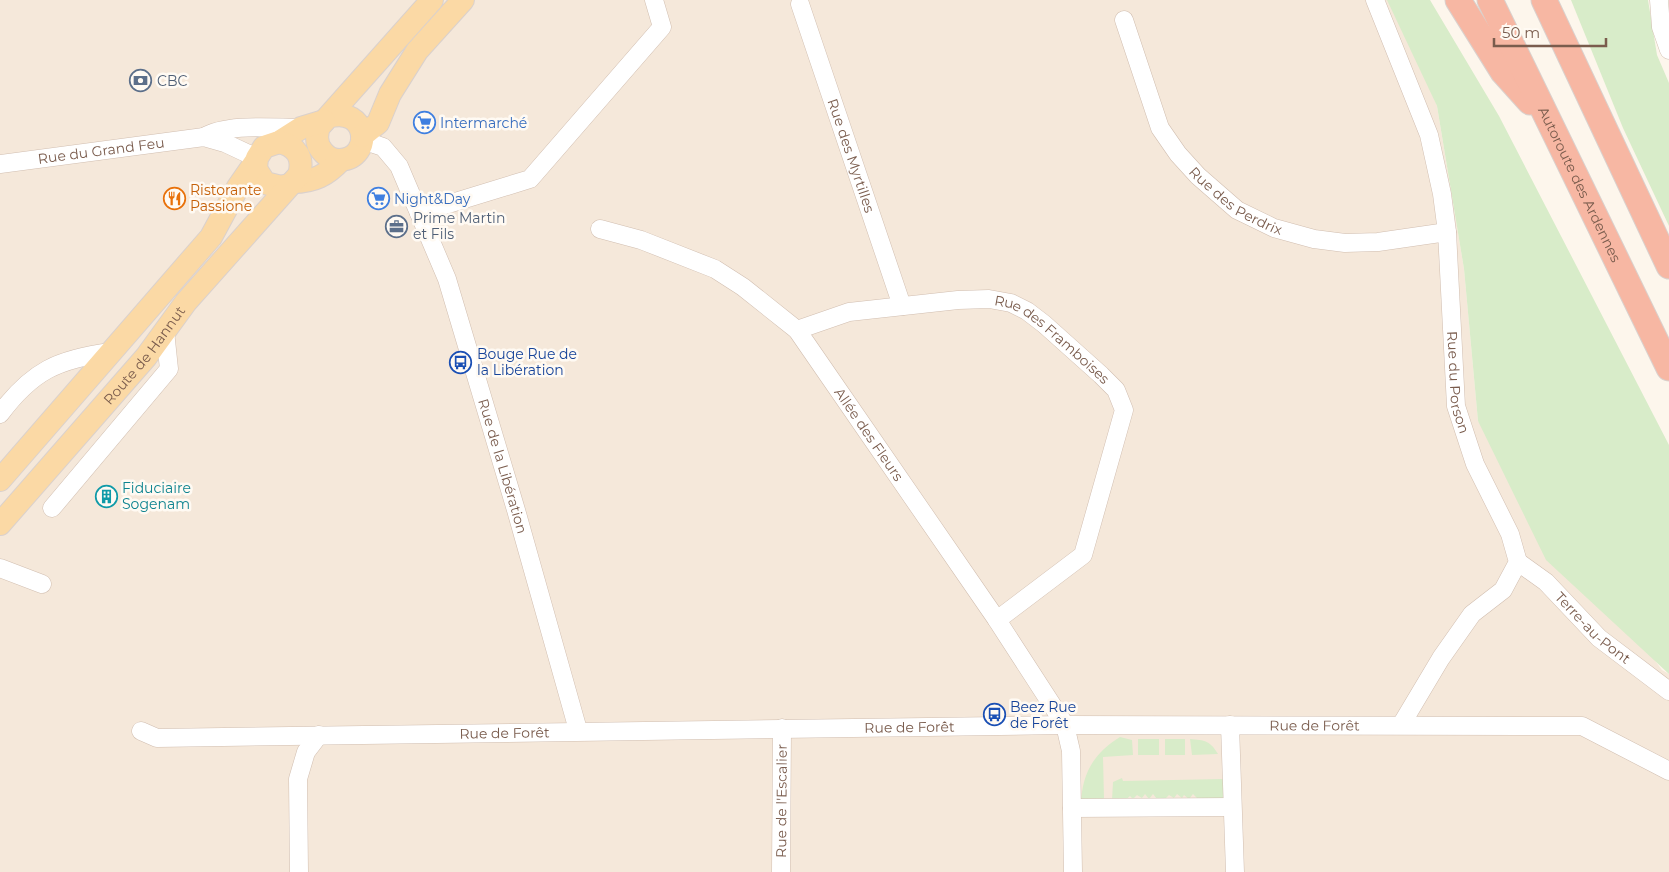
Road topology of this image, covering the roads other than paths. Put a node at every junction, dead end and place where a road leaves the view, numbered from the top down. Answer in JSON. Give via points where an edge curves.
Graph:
{"nodes":[{"id":1,"x":432,"y":0,"type":"edge"},
{"id":2,"x":463,"y":0,"type":"edge"},
{"id":3,"x":654,"y":0,"type":"edge"},
{"id":4,"x":1375,"y":0,"type":"edge"},
{"id":5,"x":1458,"y":0,"type":"edge"},
{"id":6,"x":1490,"y":0,"type":"edge"},
{"id":7,"x":1544,"y":0,"type":"edge"},
{"id":8,"x":1659,"y":0,"type":"edge"},
{"id":9,"x":800,"y":4,"type":"dead end"},
{"id":10,"x":1124,"y":20,"type":"dead end"},
{"id":11,"x":1669,"y":50,"type":"edge"},
{"id":12,"x":326,"y":119,"type":"junction"},
{"id":13,"x":1551,"y":126,"type":"junction"},
{"id":14,"x":258,"y":128,"type":"junction"},
{"id":15,"x":301,"y":128,"type":"junction"},
{"id":16,"x":204,"y":137,"type":"junction"},
{"id":17,"x":362,"y":138,"type":"junction"},
{"id":18,"x":277,"y":142,"type":"junction"},
{"id":19,"x":257,"y":159,"type":"junction"},
{"id":20,"x":341,"y":160,"type":"junction"},
{"id":21,"x":0,"y":164,"type":"edge"},
{"id":22,"x":291,"y":184,"type":"junction"},
{"id":23,"x":419,"y":213,"type":"junction"},
{"id":24,"x":600,"y":229,"type":"dead end"},
{"id":25,"x":1447,"y":232,"type":"junction"},
{"id":26,"x":1669,"y":266,"type":"edge"},
{"id":27,"x":902,"y":306,"type":"junction"},
{"id":28,"x":797,"y":330,"type":"junction"},
{"id":29,"x":165,"y":331,"type":"junction"},
{"id":30,"x":111,"y":352,"type":"junction"},
{"id":31,"x":1669,"y":368,"type":"edge"},
{"id":32,"x":0,"y":414,"type":"edge"},
{"id":33,"x":0,"y":480,"type":"edge"},
{"id":34,"x":52,"y":508,"type":"dead end"},
{"id":35,"x":0,"y":524,"type":"edge"},
{"id":36,"x":1518,"y":562,"type":"junction"},
{"id":37,"x":0,"y":568,"type":"edge"},
{"id":38,"x":42,"y":584,"type":"dead end"},
{"id":39,"x":997,"y":620,"type":"junction"},
{"id":40,"x":1669,"y":691,"type":"edge"},
{"id":41,"x":1065,"y":725,"type":"junction"},
{"id":42,"x":1230,"y":725,"type":"junction"},
{"id":43,"x":1401,"y":726,"type":"junction"},
{"id":44,"x":782,"y":728,"type":"junction"},
{"id":45,"x":578,"y":730,"type":"junction"},
{"id":46,"x":141,"y":731,"type":"dead end"},
{"id":47,"x":319,"y":735,"type":"junction"},
{"id":48,"x":1669,"y":770,"type":"edge"},
{"id":49,"x":1072,"y":808,"type":"junction"},
{"id":50,"x":1232,"y":808,"type":"junction"},
{"id":51,"x":299,"y":872,"type":"edge"},
{"id":52,"x":781,"y":872,"type":"edge"},
{"id":53,"x":1073,"y":872,"type":"edge"},
{"id":54,"x":1235,"y":872,"type":"edge"}],
"edges":[{"from":1,"to":12,"type":"main road"},
{"from":2,"to":17,"type":"main road","via":[[417,51],[390,94],[378,123]]},
{"from":3,"to":23,"type":"street","via":[[662,27],[530,178]]},
{"from":4,"to":25,"type":"street","name":"Rue du Porson","via":[[1429,135]]},
{"from":5,"to":13,"type":"highway","via":[[1503,72]]},
{"from":6,"to":13,"type":"highway","name":"Autoroute des Ardennes"},
{"from":7,"to":26,"type":"highway"},
{"from":8,"to":11,"type":"street","via":[[1661,26]]},
{"from":9,"to":27,"type":"street","name":"Rue des Myrtilles"},
{"from":10,"to":25,"type":"street","name":"Rue des Perdrix","via":[[1160,128],[1198,176],[1237,210],[1274,228],[1345,243],[1378,242]]},
{"from":12,"to":15,"type":"main road","name":"Route de Hannut"},
{"from":12,"to":17,"type":"main road","name":"Route de Hannut","via":[[337,114],[346,115],[360,127]]},
{"from":12,"to":20,"type":"main road","via":[[317,133],[320,149],[333,159]]},
{"from":13,"to":31,"type":"highway","name":"Autoroute des Ardennes"},
{"from":14,"to":15,"type":"street","name":"Rue du Grand Feu"},
{"from":14,"to":16,"type":"street","name":"Rue du Grand Feu","via":[[210,133]]},
{"from":14,"to":18,"type":"street"},
{"from":15,"to":18,"type":"main road","name":"Route de Hannut"},
{"from":16,"to":19,"type":"street","name":"Rue du Grand Feu","via":[[225,143]]},
{"from":16,"to":21,"type":"street","name":"Rue du Grand Feu"},
{"from":17,"to":20,"type":"main road","via":[[355,154]]},
{"from":17,"to":23,"type":"street","name":"Rue de la Libération","via":[[383,147],[399,166]]},
{"from":18,"to":19,"type":"main road","name":"Route de Hannut","via":[[264,148]]},
{"from":18,"to":22,"type":"main road","name":"Route de Hannut","via":[[288,144],[300,158],[299,175]]},
{"from":19,"to":22,"type":"main road","via":[[259,177],[265,183],[281,188]]},
{"from":19,"to":30,"type":"main road","name":"Route de Hannut","via":[[211,237]]},
{"from":20,"to":22,"type":"main road","via":[[330,172],[309,182]]},
{"from":22,"to":29,"type":"main road","name":"Route de Hannut","via":[[186,302]]},
{"from":23,"to":45,"type":"street","name":"Rue de la Libération","via":[[450,288]]},
{"from":24,"to":28,"type":"street","name":"Allée des Fleurs","via":[[641,240],[715,269]]},
{"from":25,"to":36,"type":"street","name":"Rue du Porson","via":[[1456,406],[1475,464],[1510,534]]},
{"from":27,"to":28,"type":"street","name":"Rue des Framboises","via":[[849,312]]},
{"from":27,"to":39,"type":"street","name":"Rue des Framboises","via":[[989,299],[1027,310],[1116,390],[1124,410],[1083,555]]},
{"from":28,"to":39,"type":"street","name":"Allée des Fleurs"},
{"from":29,"to":34,"type":"street","via":[[169,369]]},
{"from":29,"to":35,"type":"main road","name":"Route de Hannut"},
{"from":30,"to":32,"type":"street","name":"Route de Hannut","via":[[88,355],[45,369],[16,393]]},
{"from":30,"to":33,"type":"main road","name":"Route de Hannut"},
{"from":36,"to":40,"type":"street","name":"Terre-au-Pont","via":[[1546,582],[1599,638]]},
{"from":36,"to":43,"type":"street","via":[[1503,590],[1472,614],[1441,658]]},
{"from":37,"to":38,"type":"street"},
{"from":39,"to":41,"type":"street","name":"Allée des Fleurs"},
{"from":41,"to":42,"type":"street","name":"Rue de Forêt"},
{"from":41,"to":44,"type":"street","name":"Rue de Forêt"},
{"from":41,"to":49,"type":"street","via":[[1071,752]]},
{"from":42,"to":43,"type":"street","name":"Rue de Forêt"},
{"from":42,"to":50,"type":"street"},
{"from":43,"to":48,"type":"street","name":"Rue de Forêt","via":[[1582,726]]},
{"from":44,"to":45,"type":"street","name":"Rue de Forêt"},
{"from":44,"to":52,"type":"street","name":"Rue de l'Escalier"},
{"from":45,"to":47,"type":"street","name":"Rue de Forêt"},
{"from":46,"to":47,"type":"street","name":"Rue de Forêt","via":[[157,738]]},
{"from":47,"to":51,"type":"street","via":[[306,752],[298,779]]},
{"from":49,"to":50,"type":"street"},
{"from":49,"to":53,"type":"street"},
{"from":50,"to":54,"type":"street"}]}
